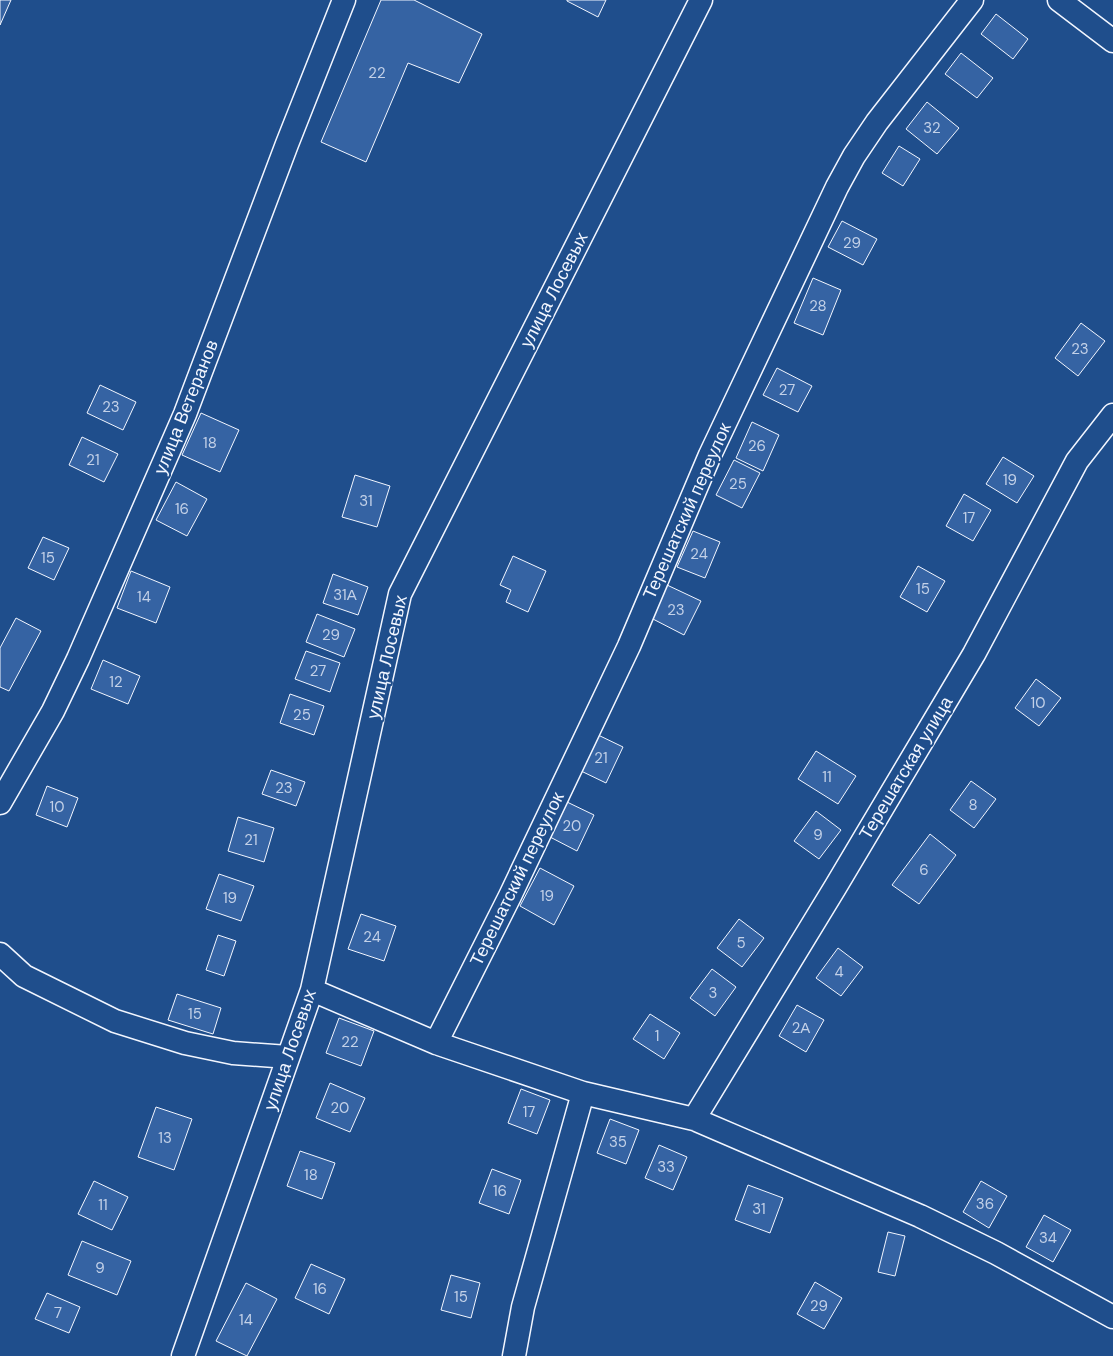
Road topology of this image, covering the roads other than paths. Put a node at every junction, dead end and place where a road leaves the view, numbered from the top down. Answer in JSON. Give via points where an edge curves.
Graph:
{"nodes":[{"id":1,"x":344,"y":0,"type":"edge"},
{"id":2,"x":701,"y":0,"type":"edge"},
{"id":3,"x":972,"y":0,"type":"edge"},
{"id":4,"x":1059,"y":0,"type":"edge"},
{"id":5,"x":1113,"y":41,"type":"edge"},
{"id":6,"x":1113,"y":415,"type":"edge"},
{"id":7,"x":0,"y":803,"type":"edge"},
{"id":8,"x":0,"y":954,"type":"edge"},
{"id":9,"x":312,"y":990,"type":"junction"},
{"id":10,"x":436,"y":1043,"type":"junction"},
{"id":11,"x":288,"y":1057,"type":"junction"},
{"id":12,"x":583,"y":1093,"type":"junction"},
{"id":13,"x":694,"y":1119,"type":"junction"},
{"id":14,"x":1113,"y":1317,"type":"edge"},
{"id":15,"x":183,"y":1356,"type":"edge"},
{"id":16,"x":514,"y":1356,"type":"edge"}],
"edges":[{"from":1,"to":7,"type":"street","name":"улица Ветеранов","via":[[186,414],[78,659],[53,711]]},
{"from":2,"to":9,"type":"street","name":"улица Лосевых","via":[[400,594]]},
{"from":3,"to":10,"type":"street","name":"Терешатский переулок","via":[[877,122],[837,187],[710,454],[629,646]]},
{"from":4,"to":5,"type":"street"},
{"from":6,"to":13,"type":"street","name":"Терешатская улица","via":[[1077,461],[974,654]]},
{"from":8,"to":11,"type":"street","via":[[24,976],[115,1021],[185,1043],[233,1053]]},
{"from":9,"to":10,"type":"street"},
{"from":9,"to":11,"type":"street","name":"улица Лосевых"},
{"from":10,"to":12,"type":"street"},
{"from":11,"to":15,"type":"street","name":"улица Лосевых"},
{"from":12,"to":13,"type":"street"},
{"from":12,"to":16,"type":"street","via":[[523,1307]]},
{"from":13,"to":14,"type":"street","via":[[920,1216]]}]}
